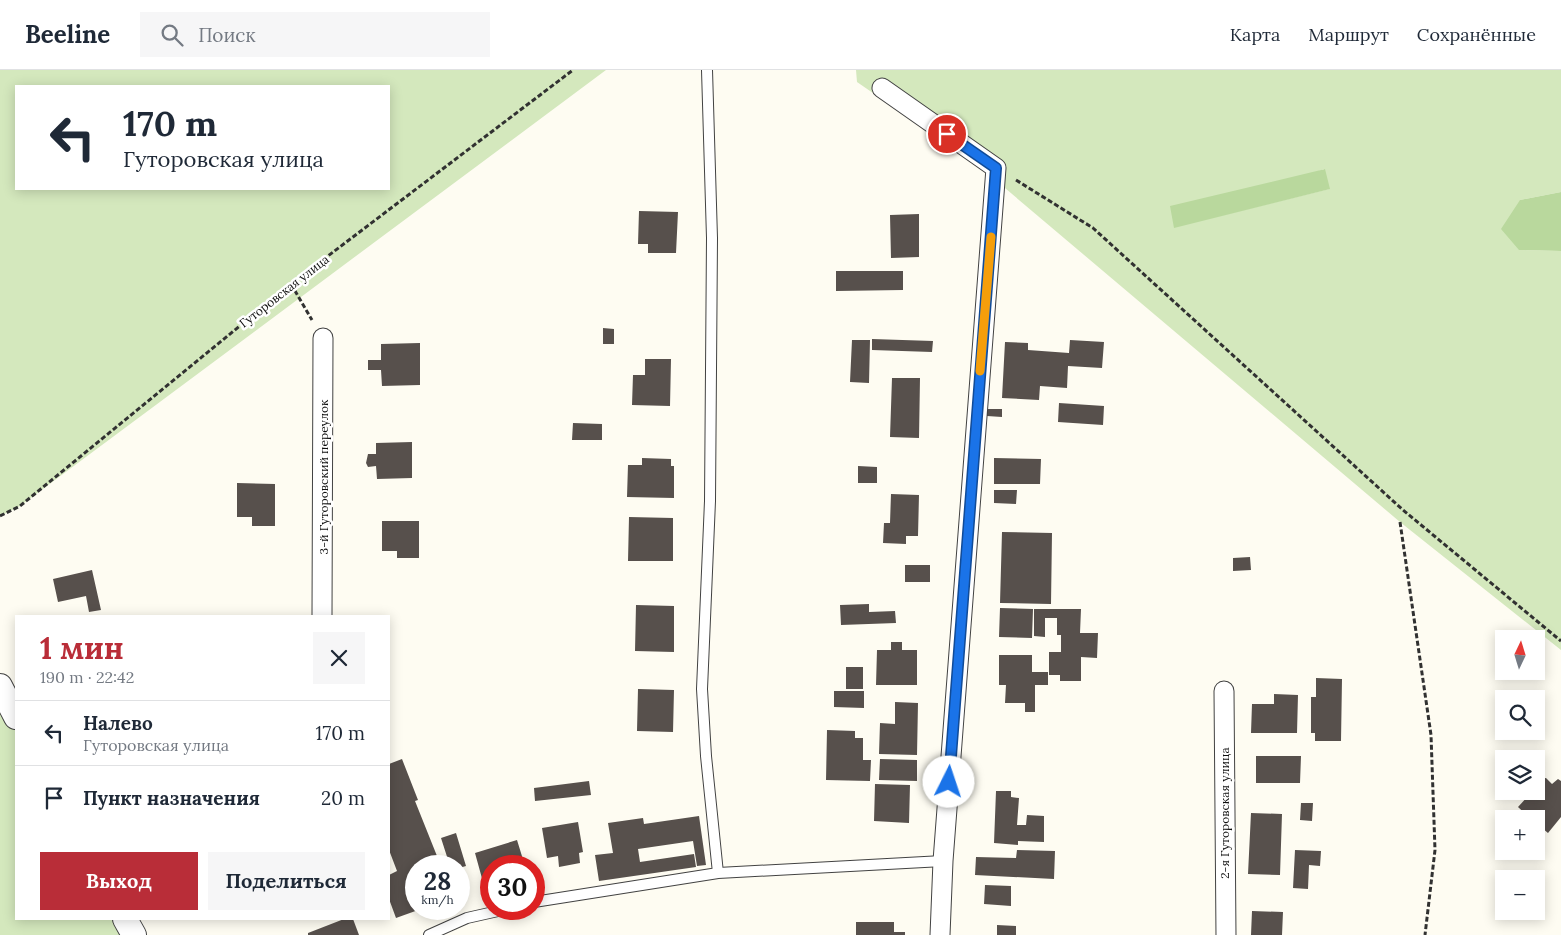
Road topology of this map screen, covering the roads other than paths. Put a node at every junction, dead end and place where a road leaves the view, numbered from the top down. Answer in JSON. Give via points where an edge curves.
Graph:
{"nodes":[{"id":1,"x":708,"y":70,"type":"edge"},
{"id":2,"x":882,"y":88,"type":"dead end"},
{"id":3,"x":323,"y":338,"type":"road end"},
{"id":4,"x":322,"y":615,"type":"edge"},
{"id":5,"x":0,"y":686,"type":"edge"},
{"id":6,"x":1224,"y":691,"type":"dead end"},
{"id":7,"x":15,"y":714,"type":"edge"},
{"id":8,"x":943,"y":861,"type":"junction"},
{"id":9,"x":718,"y":873,"type":"junction"},
{"id":10,"x":545,"y":900,"type":"edge"},
{"id":11,"x":480,"y":915,"type":"edge"},
{"id":12,"x":126,"y":920,"type":"edge"},
{"id":13,"x":134,"y":935,"type":"edge"},
{"id":14,"x":429,"y":935,"type":"edge"},
{"id":15,"x":940,"y":935,"type":"edge"},
{"id":16,"x":1226,"y":935,"type":"edge"}],
"edges":[{"from":1,"to":9,"type":"lane","via":[[712,238],[710,491],[702,689]]},
{"from":2,"to":8,"type":"street","via":[[996,168]]},
{"from":3,"to":4,"type":"street","name":"3-й Гуторовский переулок"},
{"from":5,"to":7,"type":"street"},
{"from":6,"to":16,"type":"street","name":"2-я Гуторовская улица"},
{"from":8,"to":9,"type":"lane"},
{"from":8,"to":15,"type":"street"},
{"from":9,"to":10,"type":"lane"},
{"from":11,"to":14,"type":"lane"},
{"from":12,"to":13,"type":"street"}]}
